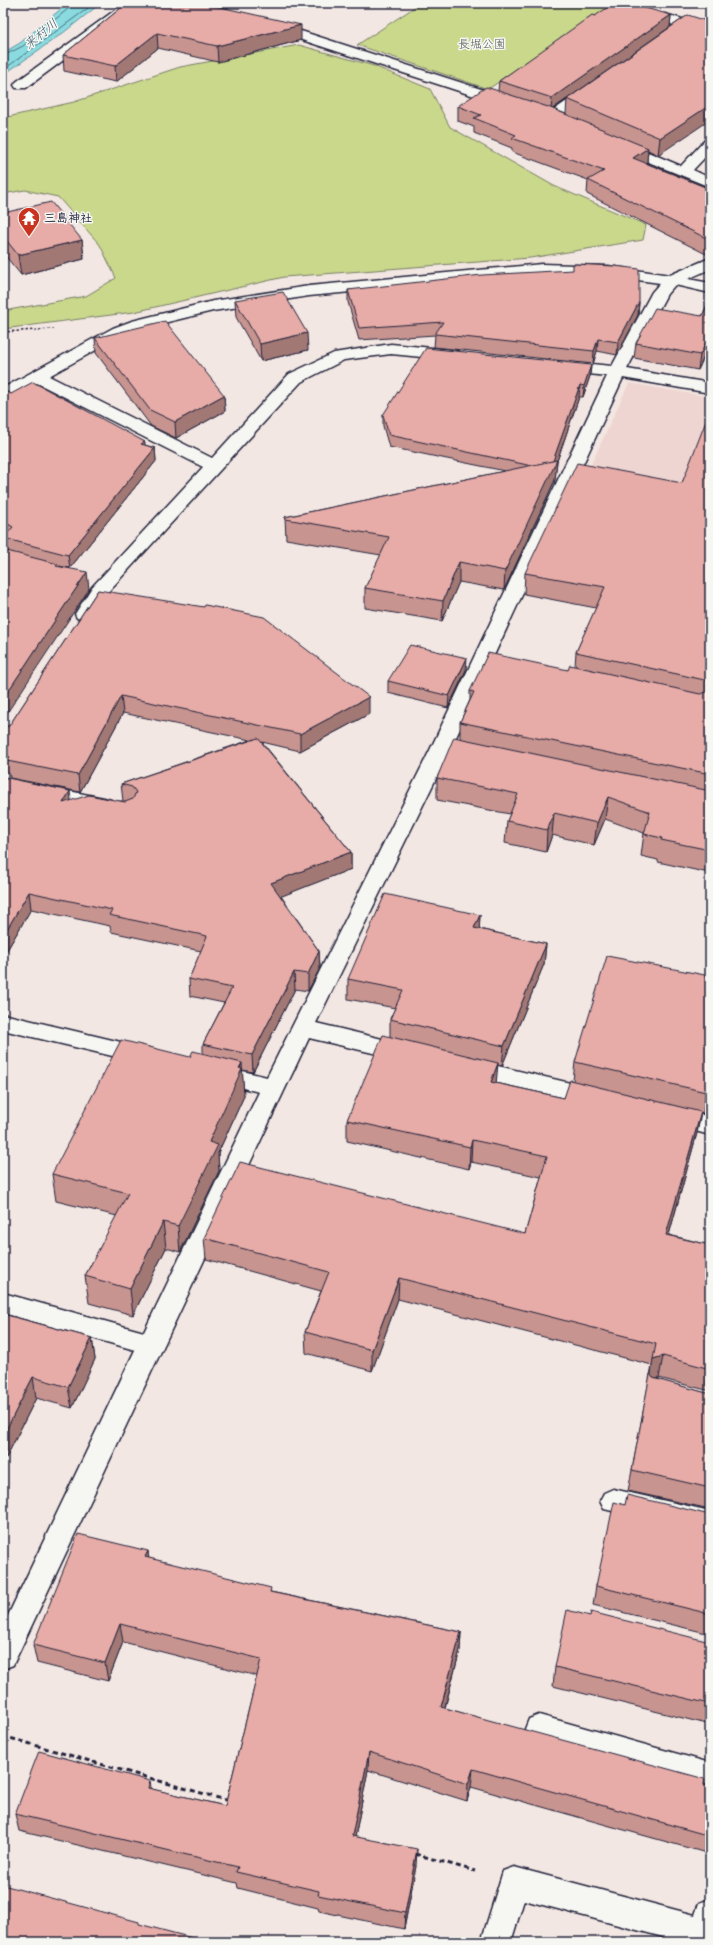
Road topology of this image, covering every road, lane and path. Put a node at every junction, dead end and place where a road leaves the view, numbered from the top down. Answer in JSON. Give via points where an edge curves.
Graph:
{"nodes":[{"id":1,"x":133,"y":3,"type":"edge"},
{"id":2,"x":665,"y":18,"type":"edge"},
{"id":3,"x":257,"y":22,"type":"edge"},
{"id":4,"x":685,"y":24,"type":"junction"},
{"id":5,"x":710,"y":30,"type":"edge"},
{"id":6,"x":672,"y":33,"type":"edge"},
{"id":7,"x":603,"y":82,"type":"edge"},
{"id":8,"x":21,"y":85,"type":"dead end"},
{"id":9,"x":523,"y":107,"type":"edge"},
{"id":10,"x":538,"y":112,"type":"edge"},
{"id":11,"x":553,"y":117,"type":"junction"},
{"id":12,"x":568,"y":123,"type":"edge"},
{"id":13,"x":604,"y":139,"type":"edge"},
{"id":14,"x":710,"y":143,"type":"edge"},
{"id":15,"x":683,"y":172,"type":"junction"},
{"id":16,"x":710,"y":183,"type":"edge"},
{"id":17,"x":710,"y":263,"type":"edge"},
{"id":18,"x":672,"y":280,"type":"junction"},
{"id":19,"x":710,"y":288,"type":"edge"},
{"id":20,"x":470,"y":357,"type":"edge"},
{"id":21,"x":541,"y":364,"type":"edge"},
{"id":22,"x":617,"y":372,"type":"junction"},
{"id":23,"x":36,"y":376,"type":"junction"},
{"id":24,"x":710,"y":388,"type":"edge"},
{"id":25,"x":3,"y":396,"type":"edge"},
{"id":26,"x":214,"y":466,"type":"junction"},
{"id":27,"x":83,"y":579,"type":"edge"},
{"id":28,"x":105,"y":585,"type":"junction"},
{"id":29,"x":73,"y":631,"type":"edge"},
{"id":30,"x":3,"y":785,"type":"edge"},
{"id":31,"x":126,"y":810,"type":"edge"},
{"id":32,"x":3,"y":1022,"type":"edge"},
{"id":33,"x":302,"y":1028,"type":"junction"},
{"id":34,"x":426,"y":1057,"type":"edge"},
{"id":35,"x":165,"y":1061,"type":"edge"},
{"id":36,"x":449,"y":1063,"type":"edge"},
{"id":37,"x":196,"y":1068,"type":"edge"},
{"id":38,"x":273,"y":1087,"type":"junction"},
{"id":39,"x":618,"y":1104,"type":"edge"},
{"id":40,"x":649,"y":1111,"type":"edge"},
{"id":41,"x":710,"y":1126,"type":"edge"},
{"id":42,"x":3,"y":1302,"type":"edge"},
{"id":43,"x":150,"y":1344,"type":"junction"},
{"id":44,"x":613,"y":1501,"type":"edge"},
{"id":45,"x":710,"y":1523,"type":"edge"},
{"id":46,"x":3,"y":1656,"type":"edge"},
{"id":47,"x":539,"y":1729,"type":"dead end"},
{"id":48,"x":3,"y":1736,"type":"edge"},
{"id":49,"x":710,"y":1777,"type":"edge"},
{"id":50,"x":232,"y":1802,"type":"edge"},
{"id":51,"x":407,"y":1852,"type":"edge"},
{"id":52,"x":514,"y":1882,"type":"junction"},
{"id":53,"x":709,"y":1927,"type":"edge"},
{"id":54,"x":496,"y":1942,"type":"edge"}],
"edges":[{"from":1,"to":8,"type":"street"},
{"from":2,"to":4,"type":"street"},
{"from":3,"to":9,"type":"street","via":[[295,32]]},
{"from":4,"to":5,"type":"street"},
{"from":4,"to":6,"type":"street"},
{"from":7,"to":11,"type":"street"},
{"from":10,"to":11,"type":"street"},
{"from":11,"to":12,"type":"street"},
{"from":13,"to":15,"type":"street"},
{"from":14,"to":15,"type":"street"},
{"from":15,"to":16,"type":"street"},
{"from":17,"to":18,"type":"street"},
{"from":18,"to":19,"type":"street"},
{"from":18,"to":22,"type":"street","via":[[660,292]]},
{"from":18,"to":23,"type":"street","via":[[608,271],[542,269],[309,290],[213,306],[138,324],[119,331]]},
{"from":20,"to":26,"type":"street","via":[[391,348],[340,356],[294,378]]},
{"from":21,"to":22,"type":"street"},
{"from":22,"to":24,"type":"street"},
{"from":22,"to":33,"type":"street","via":[[449,749]]},
{"from":23,"to":25,"type":"street"},
{"from":23,"to":26,"type":"street"},
{"from":26,"to":28,"type":"street"},
{"from":27,"to":28,"type":"street"},
{"from":28,"to":29,"type":"street"},
{"from":30,"to":31,"type":"street"},
{"from":32,"to":35,"type":"street"},
{"from":33,"to":34,"type":"street"},
{"from":33,"to":38,"type":"street"},
{"from":36,"to":39,"type":"street"},
{"from":37,"to":38,"type":"street"},
{"from":38,"to":43,"type":"street"},
{"from":40,"to":41,"type":"street"},
{"from":42,"to":43,"type":"street"},
{"from":43,"to":46,"type":"street"},
{"from":44,"to":45,"type":"street"},
{"from":47,"to":49,"type":"street"},
{"from":48,"to":50,"type":"path"},
{"from":51,"to":52,"type":"path"},
{"from":52,"to":53,"type":"street"},
{"from":52,"to":54,"type":"street"}]}
